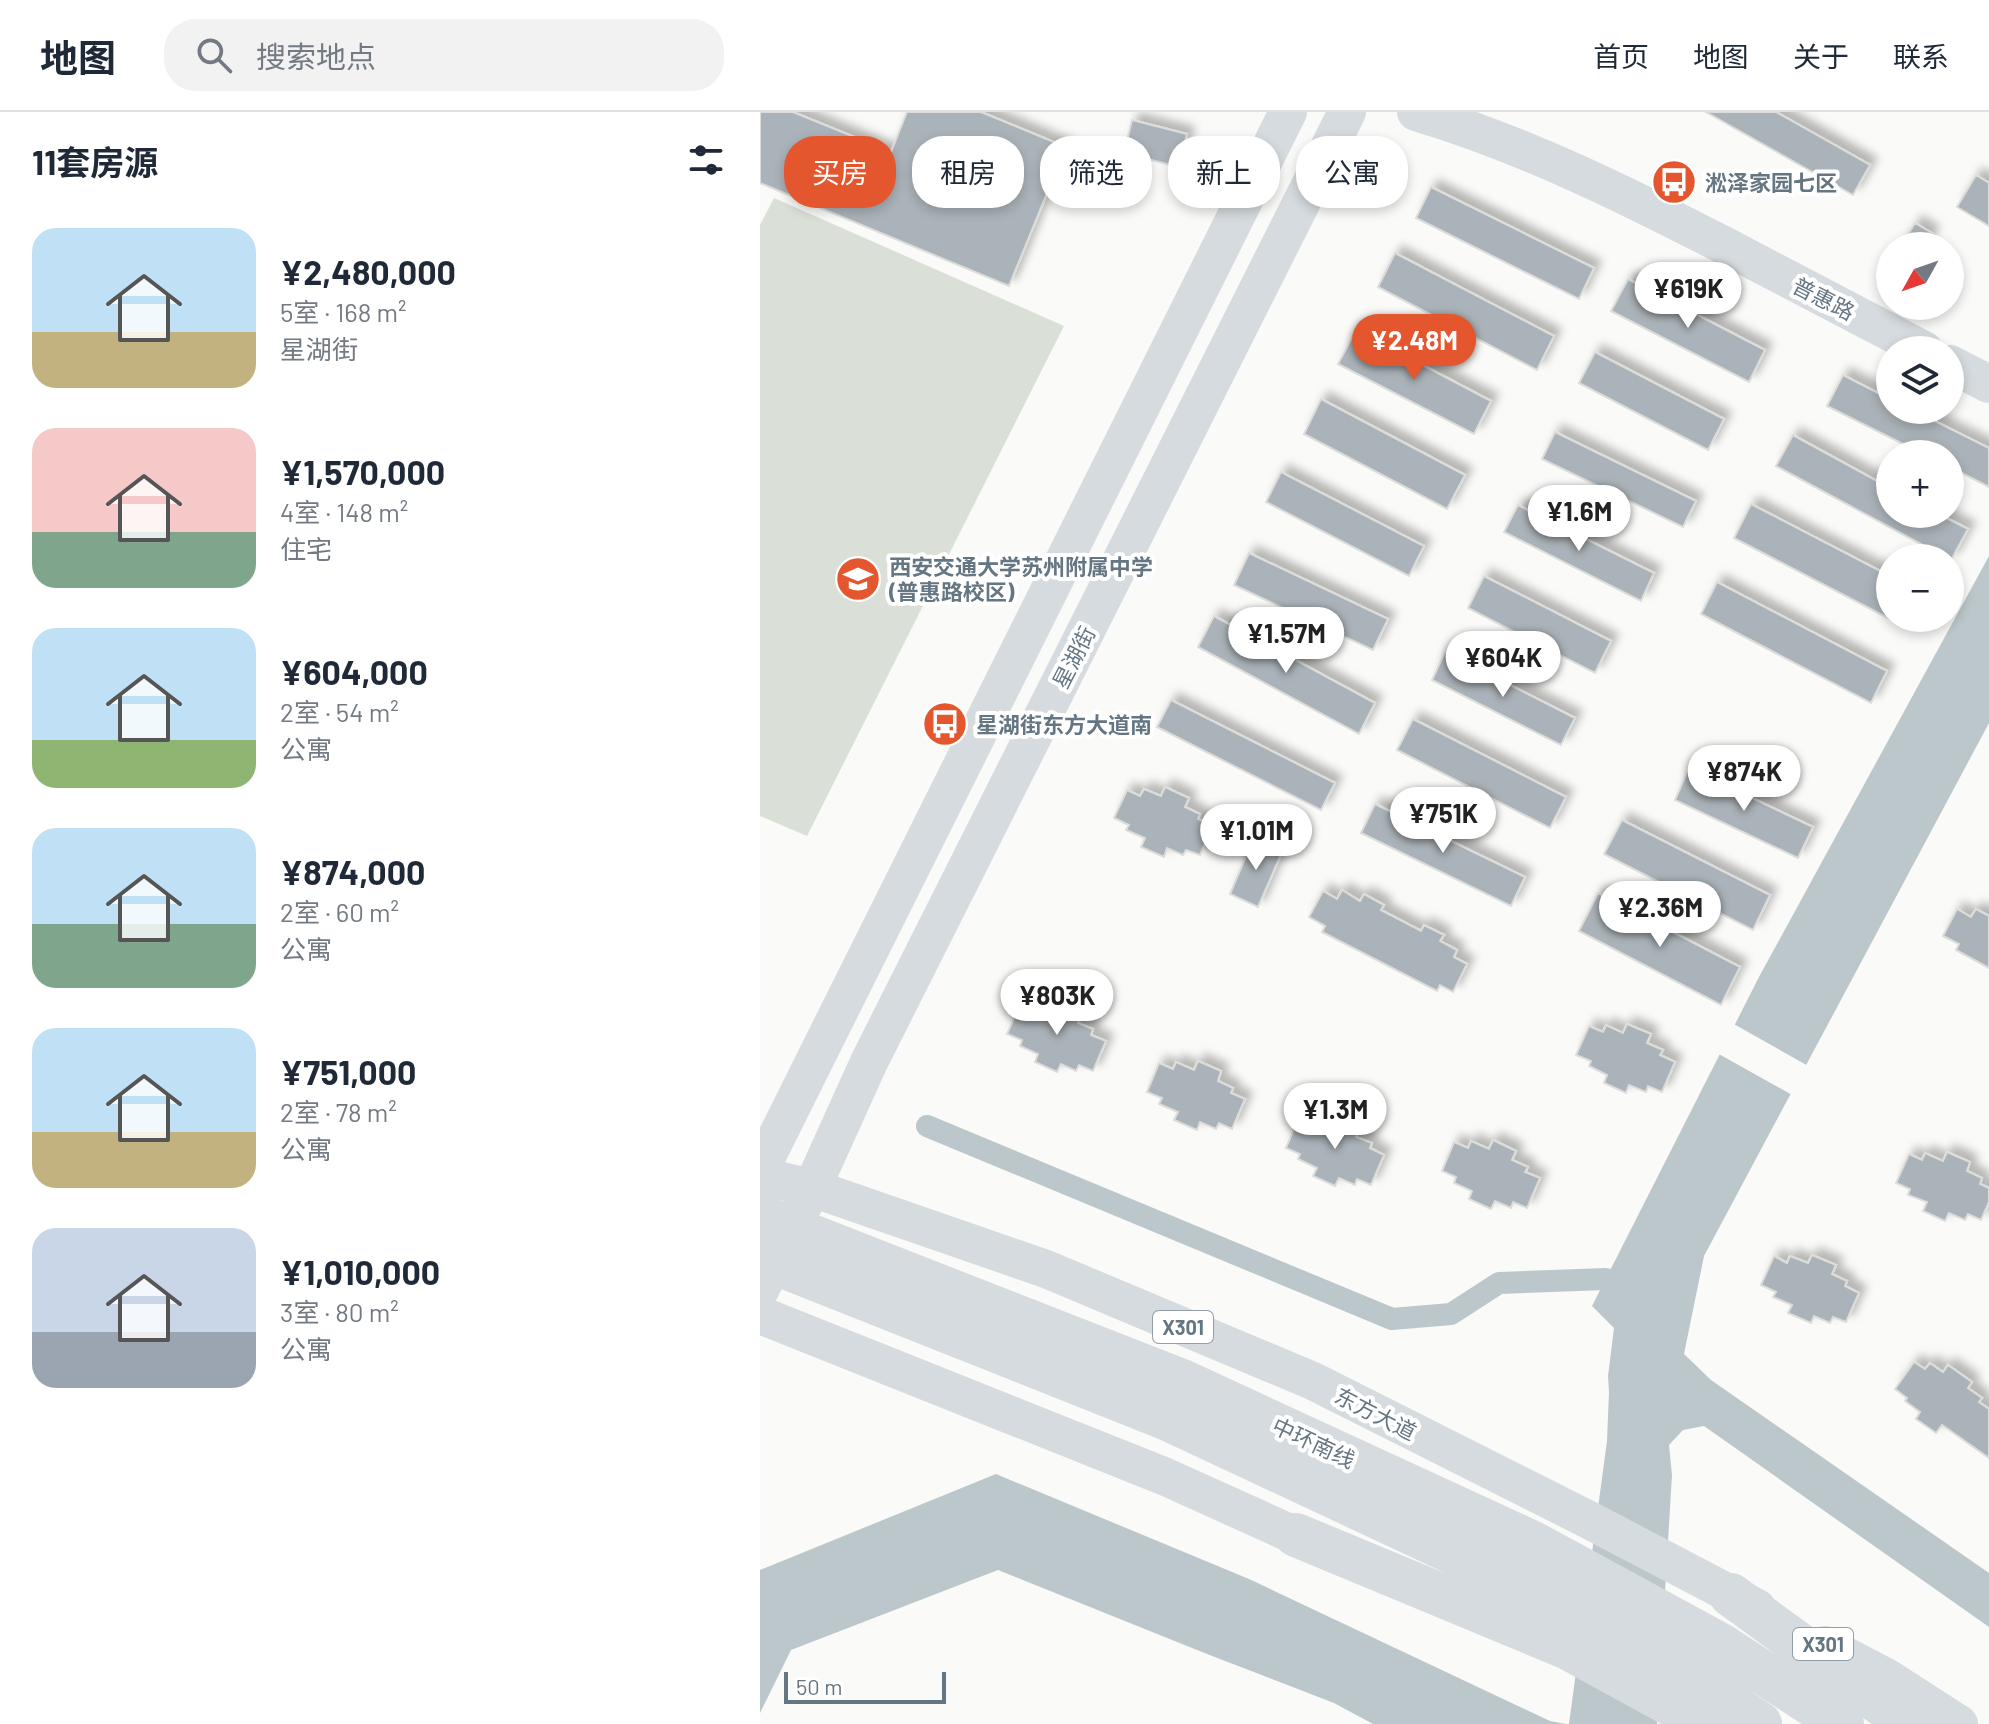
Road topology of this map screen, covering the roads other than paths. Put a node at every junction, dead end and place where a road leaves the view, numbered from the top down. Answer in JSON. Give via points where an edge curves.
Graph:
{"nodes":[{"id":1,"x":1288,"y":112,"type":"edge"},
{"id":2,"x":1347,"y":112,"type":"edge"},
{"id":3,"x":1416,"y":112,"type":"edge"},
{"id":4,"x":1897,"y":336,"type":"edge"},
{"id":5,"x":1964,"y":371,"type":"edge"},
{"id":6,"x":1989,"y":384,"type":"edge"},
{"id":7,"x":760,"y":1173,"type":"edge"},
{"id":8,"x":812,"y":1188,"type":"junction"},
{"id":9,"x":760,"y":1216,"type":"edge"},
{"id":10,"x":760,"y":1257,"type":"edge"},
{"id":11,"x":760,"y":1290,"type":"edge"},
{"id":12,"x":760,"y":1315,"type":"edge"},
{"id":13,"x":1296,"y":1535,"type":"junction"},
{"id":14,"x":1731,"y":1595,"type":"junction"},
{"id":15,"x":1667,"y":1724,"type":"edge"},
{"id":16,"x":1707,"y":1724,"type":"edge"},
{"id":17,"x":1760,"y":1724,"type":"edge"},
{"id":18,"x":1842,"y":1724,"type":"edge"},
{"id":19,"x":1909,"y":1724,"type":"edge"},
{"id":20,"x":1959,"y":1724,"type":"edge"}],
"edges":[{"from":1,"to":7,"type":"main road"},
{"from":2,"to":8,"type":"main road","name":"星湖街","via":[[869,1062]]},
{"from":3,"to":4,"type":"main road","name":"普惠路","via":[[1539,156],[1624,195]]},
{"from":5,"to":6,"type":"main road"},
{"from":7,"to":8,"type":"main road","name":"东方大道","number":"X301"},
{"from":8,"to":11,"type":"main road","name":"星湖街"},
{"from":8,"to":14,"type":"main road","name":"东方大道","number":"X301","via":[[1046,1269],[1299,1375]]},
{"from":9,"to":18,"type":"highway","name":"中环南线","via":[[1182,1381],[1533,1543],[1719,1644]]},
{"from":10,"to":17,"type":"highway","name":"中环南线","via":[[1168,1419],[1514,1581],[1698,1682]]},
{"from":12,"to":13,"type":"main road","via":[[1166,1477]]},
{"from":13,"to":15,"type":"main road"},
{"from":13,"to":16,"type":"highway","via":[[1568,1648]]},
{"from":14,"to":19,"type":"highway"},
{"from":14,"to":20,"type":"main road","name":"东方大道","number":"X301","via":[[1886,1677]]}]}
